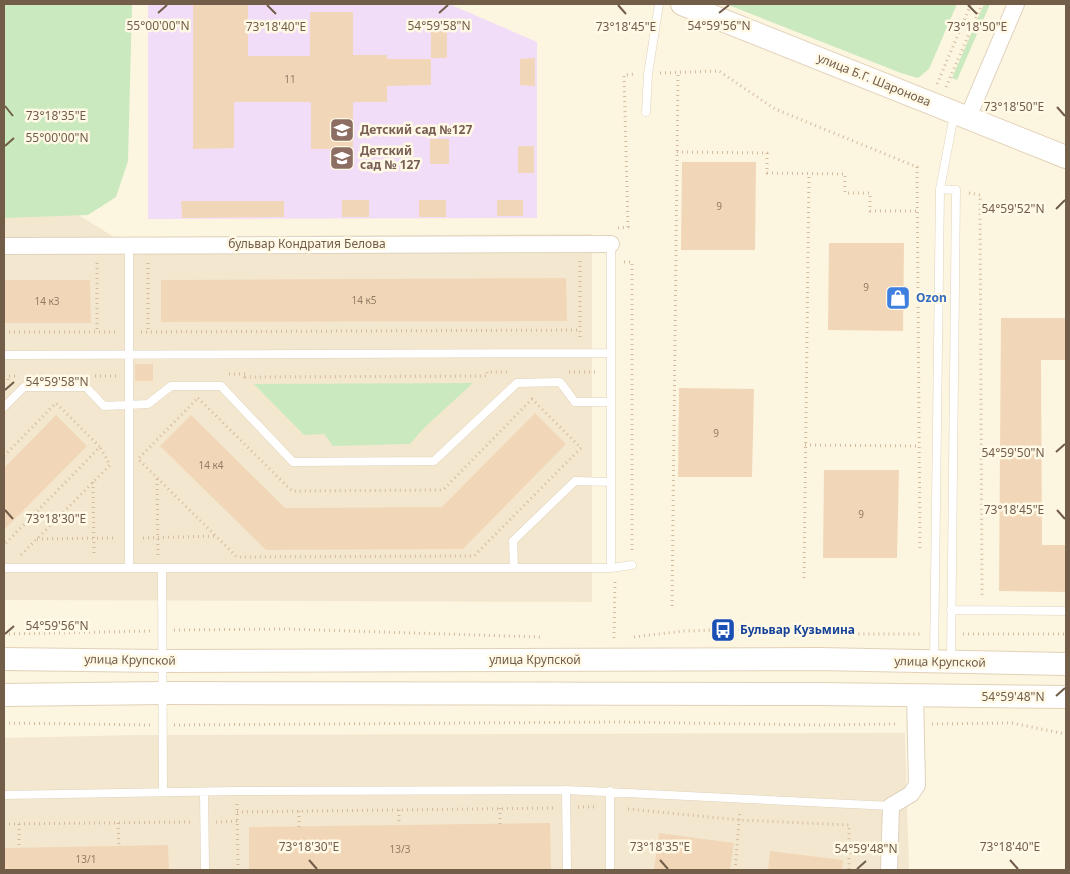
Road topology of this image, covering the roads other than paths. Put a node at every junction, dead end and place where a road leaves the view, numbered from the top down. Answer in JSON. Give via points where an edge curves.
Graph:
{"nodes":[{"id":1,"x":658,"y":4,"type":"edge"},
{"id":2,"x":682,"y":4,"type":"edge"},
{"id":3,"x":1016,"y":4,"type":"edge"},
{"id":4,"x":948,"y":109,"type":"junction"},
{"id":5,"x":646,"y":112,"type":"dead end"},
{"id":6,"x":1066,"y":157,"type":"edge"},
{"id":7,"x":940,"y":189,"type":"junction"},
{"id":8,"x":611,"y":244,"type":"joint"},
{"id":9,"x":4,"y":246,"type":"edge"},
{"id":10,"x":129,"y":253,"type":"junction"},
{"id":11,"x":611,"y":353,"type":"junction"},
{"id":12,"x":129,"y":354,"type":"junction"},
{"id":13,"x":4,"y":355,"type":"edge"},
{"id":14,"x":611,"y":402,"type":"junction"},
{"id":15,"x":129,"y":405,"type":"junction"},
{"id":16,"x":4,"y":406,"type":"edge"},
{"id":17,"x":612,"y":482,"type":"junction"},
{"id":18,"x":632,"y":565,"type":"road end"},
{"id":19,"x":4,"y":568,"type":"edge"},
{"id":20,"x":129,"y":568,"type":"junction"},
{"id":21,"x":160,"y":568,"type":"junction"},
{"id":22,"x":514,"y":568,"type":"junction"},
{"id":23,"x":610,"y":568,"type":"junction"},
{"id":24,"x":951,"y":610,"type":"junction"},
{"id":25,"x":1066,"y":611,"type":"edge"},
{"id":26,"x":4,"y":658,"type":"edge"},
{"id":27,"x":162,"y":661,"type":"junction"},
{"id":28,"x":942,"y":662,"type":"junction"},
{"id":29,"x":1066,"y":664,"type":"edge"},
{"id":30,"x":163,"y":693,"type":"junction"},
{"id":31,"x":4,"y":695,"type":"edge"},
{"id":32,"x":915,"y":695,"type":"junction"},
{"id":33,"x":1066,"y":697,"type":"edge"},
{"id":34,"x":566,"y":790,"type":"junction"},
{"id":35,"x":610,"y":791,"type":"junction"},
{"id":36,"x":163,"y":792,"type":"junction"},
{"id":37,"x":204,"y":792,"type":"junction"},
{"id":38,"x":4,"y":794,"type":"edge"},
{"id":39,"x":891,"y":806,"type":"junction"},
{"id":40,"x":205,"y":870,"type":"edge"},
{"id":41,"x":567,"y":870,"type":"edge"},
{"id":42,"x":610,"y":870,"type":"edge"},
{"id":43,"x":889,"y":870,"type":"edge"}],
"edges":[{"from":1,"to":5,"type":"lane"},
{"from":2,"to":4,"type":"main road","name":"улица Б.Г. Шаронова"},
{"from":3,"to":4,"type":"street"},
{"from":4,"to":6,"type":"main road","name":"улица Б.Г. Шаронова"},
{"from":4,"to":7,"type":"lane"},
{"from":7,"to":24,"type":"lane","via":[[956,190]]},
{"from":7,"to":28,"type":"lane","via":[[934,634]]},
{"from":8,"to":10,"type":"street","name":"бульвар Кондратия Белова"},
{"from":8,"to":11,"type":"lane"},
{"from":9,"to":10,"type":"street","name":"бульвар Кондратия Белова"},
{"from":10,"to":12,"type":"lane"},
{"from":11,"to":12,"type":"lane"},
{"from":11,"to":14,"type":"lane"},
{"from":12,"to":13,"type":"lane"},
{"from":12,"to":15,"type":"lane"},
{"from":14,"to":15,"type":"lane","via":[[574,402],[560,382],[517,383],[434,461],[302,462],[293,462],[222,386],[170,386],[148,404]]},
{"from":14,"to":17,"type":"lane"},
{"from":15,"to":16,"type":"lane","via":[[104,406],[86,387],[24,387]]},
{"from":15,"to":20,"type":"lane"},
{"from":17,"to":22,"type":"lane","via":[[575,481],[513,541]]},
{"from":17,"to":23,"type":"lane"},
{"from":18,"to":23,"type":"lane"},
{"from":19,"to":20,"type":"lane"},
{"from":20,"to":21,"type":"lane"},
{"from":21,"to":22,"type":"lane"},
{"from":21,"to":27,"type":"lane"},
{"from":22,"to":23,"type":"lane"},
{"from":24,"to":25,"type":"lane"},
{"from":24,"to":28,"type":"lane","via":[[951,634]]},
{"from":26,"to":27,"type":"main road","name":"улица Крупской"},
{"from":27,"to":28,"type":"main road","name":"улица Крупской","via":[[819,659]]},
{"from":27,"to":30,"type":"lane"},
{"from":28,"to":29,"type":"main road","name":"улица Крупской"},
{"from":30,"to":31,"type":"main road"},
{"from":30,"to":32,"type":"main road"},
{"from":30,"to":36,"type":"lane"},
{"from":32,"to":33,"type":"main road"},
{"from":32,"to":39,"type":"street","via":[[917,785],[911,794]]},
{"from":34,"to":35,"type":"lane"},
{"from":34,"to":37,"type":"lane"},
{"from":34,"to":41,"type":"lane"},
{"from":35,"to":39,"type":"lane"},
{"from":35,"to":42,"type":"lane"},
{"from":36,"to":37,"type":"lane"},
{"from":36,"to":38,"type":"lane"},
{"from":37,"to":40,"type":"lane"},
{"from":39,"to":43,"type":"street"}]}
